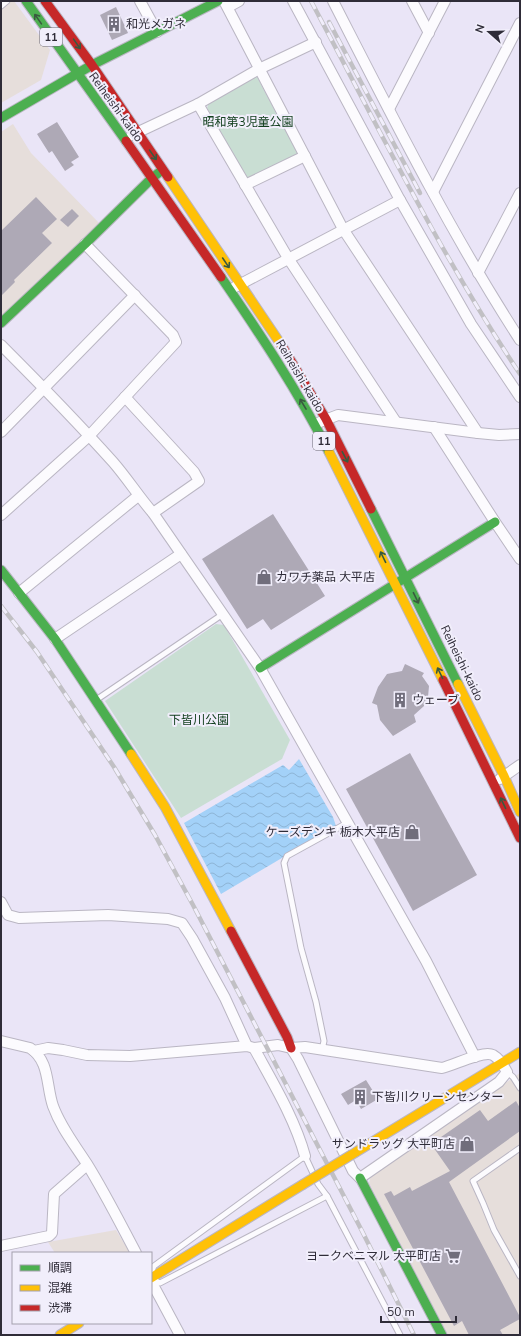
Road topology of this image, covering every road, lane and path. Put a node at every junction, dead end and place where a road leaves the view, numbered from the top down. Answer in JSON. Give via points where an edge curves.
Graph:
{"nodes":[{"id":1,"x":7,"y":1,"type":"edge"},
{"id":2,"x":26,"y":1,"type":"edge"},
{"id":3,"x":45,"y":1,"type":"edge"},
{"id":4,"x":140,"y":1,"type":"edge"},
{"id":5,"x":218,"y":1,"type":"edge"},
{"id":6,"x":239,"y":1,"type":"edge"},
{"id":7,"x":293,"y":1,"type":"edge"},
{"id":8,"x":333,"y":1,"type":"edge"},
{"id":9,"x":412,"y":1,"type":"edge"},
{"id":10,"x":445,"y":1,"type":"edge"},
{"id":11,"x":226,"y":4,"type":"edge"},
{"id":12,"x":1,"y":6,"type":"edge"},
{"id":13,"x":520,"y":22,"type":"edge"},
{"id":14,"x":157,"y":32,"type":"junction"},
{"id":15,"x":429,"y":33,"type":"junction"},
{"id":16,"x":316,"y":42,"type":"junction"},
{"id":17,"x":92,"y":65,"type":"junction"},
{"id":18,"x":259,"y":69,"type":"junction"},
{"id":19,"x":77,"y":73,"type":"junction"},
{"id":20,"x":198,"y":104,"type":"junction"},
{"id":21,"x":389,"y":109,"type":"junction"},
{"id":22,"x":1,"y":118,"type":"edge"},
{"id":23,"x":138,"y":133,"type":"junction"},
{"id":24,"x":125,"y":139,"type":"junction"},
{"id":25,"x":304,"y":156,"type":"junction"},
{"id":26,"x":163,"y":170,"type":"junction"},
{"id":27,"x":152,"y":178,"type":"junction"},
{"id":28,"x":245,"y":185,"type":"junction"},
{"id":29,"x":433,"y":192,"type":"junction"},
{"id":30,"x":519,"y":197,"type":"edge"},
{"id":31,"x":400,"y":200,"type":"junction"},
{"id":32,"x":343,"y":229,"type":"junction"},
{"id":33,"x":85,"y":244,"type":"junction"},
{"id":34,"x":288,"y":258,"type":"junction"},
{"id":35,"x":478,"y":273,"type":"junction"},
{"id":36,"x":240,"y":284,"type":"junction"},
{"id":37,"x":230,"y":290,"type":"junction"},
{"id":38,"x":135,"y":295,"type":"junction"},
{"id":39,"x":1,"y":323,"type":"edge"},
{"id":40,"x":520,"y":340,"type":"edge"},
{"id":41,"x":1,"y":345,"type":"edge"},
{"id":42,"x":45,"y":388,"type":"junction"},
{"id":43,"x":125,"y":397,"type":"junction"},
{"id":44,"x":520,"y":398,"type":"edge"},
{"id":45,"x":326,"y":419,"type":"junction"},
{"id":46,"x":396,"y":422,"type":"junction"},
{"id":47,"x":315,"y":424,"type":"junction"},
{"id":48,"x":434,"y":427,"type":"junction"},
{"id":49,"x":1,"y":432,"type":"edge"},
{"id":50,"x":478,"y":433,"type":"junction"},
{"id":51,"x":520,"y":434,"type":"edge"},
{"id":52,"x":89,"y":436,"type":"junction"},
{"id":53,"x":138,"y":496,"type":"junction"},
{"id":54,"x":153,"y":512,"type":"junction"},
{"id":55,"x":1,"y":515,"type":"edge"},
{"id":56,"x":495,"y":522,"type":"junction"},
{"id":57,"x":181,"y":554,"type":"junction"},
{"id":58,"x":520,"y":559,"type":"edge"},
{"id":59,"x":1,"y":570,"type":"edge"},
{"id":60,"x":406,"y":578,"type":"junction"},
{"id":61,"x":396,"y":584,"type":"junction"},
{"id":62,"x":19,"y":593,"type":"junction"},
{"id":63,"x":223,"y":614,"type":"junction"},
{"id":64,"x":55,"y":639,"type":"junction"},
{"id":65,"x":260,"y":668,"type":"junction"},
{"id":66,"x":96,"y":701,"type":"junction"},
{"id":67,"x":520,"y":765,"type":"edge"},
{"id":68,"x":504,"y":776,"type":"junction"},
{"id":69,"x":494,"y":783,"type":"junction"},
{"id":70,"x":520,"y":812,"type":"edge"},
{"id":71,"x":347,"y":823,"type":"junction"},
{"id":72,"x":520,"y":838,"type":"edge"},
{"id":73,"x":1,"y":902,"type":"edge"},
{"id":74,"x":1,"y":1041,"type":"edge"},
{"id":75,"x":251,"y":1047,"type":"junction"},
{"id":76,"x":291,"y":1048,"type":"junction"},
{"id":77,"x":322,"y":1050,"type":"junction"},
{"id":78,"x":34,"y":1051,"type":"junction"},
{"id":79,"x":520,"y":1052,"type":"edge"},
{"id":80,"x":475,"y":1057,"type":"junction"},
{"id":81,"x":502,"y":1062,"type":"junction"},
{"id":82,"x":507,"y":1072,"type":"junction"},
{"id":83,"x":520,"y":1088,"type":"edge"},
{"id":84,"x":520,"y":1148,"type":"edge"},
{"id":85,"x":304,"y":1156,"type":"junction"},
{"id":86,"x":88,"y":1165,"type":"junction"},
{"id":87,"x":360,"y":1178,"type":"junction"},
{"id":88,"x":327,"y":1196,"type":"junction"},
{"id":89,"x":1,"y":1246,"type":"edge"},
{"id":90,"x":135,"y":1252,"type":"edge"},
{"id":91,"x":152,"y":1271,"type":"edge"},
{"id":92,"x":520,"y":1276,"type":"edge"},
{"id":93,"x":152,"y":1278,"type":"edge"},
{"id":94,"x":152,"y":1279,"type":"edge"},
{"id":95,"x":152,"y":1281,"type":"edge"},
{"id":96,"x":77,"y":1324,"type":"edge"},
{"id":97,"x":60,"y":1335,"type":"edge"},
{"id":98,"x":180,"y":1335,"type":"edge"},
{"id":99,"x":400,"y":1335,"type":"edge"},
{"id":100,"x":442,"y":1335,"type":"edge"}],
"edges":[{"from":1,"to":12,"type":"lane"},
{"from":19,"to":2,"type":"street","name":"Reiheishi-kaido","number":"11","one_way":true},
{"from":3,"to":17,"type":"street","name":"Reiheishi-kaido","number":"11","one_way":true},
{"from":4,"to":14,"type":"street"},
{"from":5,"to":14,"type":"street"},
{"from":6,"to":11,"type":"street"},
{"from":7,"to":16,"type":"street"},
{"from":8,"to":21,"type":"street"},
{"from":9,"to":15,"type":"street"},
{"from":10,"to":15,"type":"street"},
{"from":11,"to":18,"type":"street"},
{"from":13,"to":29,"type":"street"},
{"from":14,"to":17,"type":"street"},
{"from":15,"to":21,"type":"street"},
{"from":16,"to":18,"type":"street"},
{"from":16,"to":31,"type":"street"},
{"from":17,"to":19,"type":"street"},
{"from":17,"to":23,"type":"street","name":"Reiheishi-kaido","number":"11"},
{"from":18,"to":20,"type":"street"},
{"from":18,"to":25,"type":"street"},
{"from":19,"to":22,"type":"street"},
{"from":19,"to":24,"type":"street","name":"Reiheishi-kaido","number":"11"},
{"from":20,"to":23,"type":"street"},
{"from":20,"to":28,"type":"street"},
{"from":21,"to":29,"type":"street"},
{"from":23,"to":24,"type":"street"},
{"from":23,"to":26,"type":"street","name":"Reiheishi-kaido","number":"11","one_way":true},
{"from":24,"to":27,"type":"street","name":"Reiheishi-kaido","number":"11"},
{"from":25,"to":28,"type":"street"},
{"from":25,"to":32,"type":"street"},
{"from":26,"to":27,"type":"street"},
{"from":26,"to":36,"type":"street","name":"Reiheishi-kaido","number":"11","one_way":true},
{"from":27,"to":33,"type":"street"},
{"from":27,"to":37,"type":"street","name":"Reiheishi-kaido","number":"11"},
{"from":28,"to":34,"type":"street"},
{"from":29,"to":35,"type":"street"},
{"from":30,"to":35,"type":"street"},
{"from":31,"to":32,"type":"street"},
{"from":31,"to":44,"type":"street","via":[[471,324]]},
{"from":32,"to":34,"type":"street"},
{"from":32,"to":50,"type":"street"},
{"from":33,"to":38,"type":"street"},
{"from":33,"to":39,"type":"street"},
{"from":34,"to":36,"type":"street"},
{"from":34,"to":46,"type":"street"},
{"from":35,"to":40,"type":"street"},
{"from":36,"to":37,"type":"street"},
{"from":36,"to":45,"type":"street","name":"Reiheishi-kaido","number":"11","via":[[285,350]]},
{"from":47,"to":37,"type":"street","name":"Reiheishi-kaido","number":"11","one_way":true},
{"from":38,"to":42,"type":"street"},
{"from":38,"to":43,"type":"street","via":[[173,335],[176,342]]},
{"from":41,"to":42,"type":"street"},
{"from":42,"to":49,"type":"street"},
{"from":42,"to":52,"type":"street"},
{"from":43,"to":52,"type":"street"},
{"from":43,"to":54,"type":"street","via":[[194,472],[199,481]]},
{"from":45,"to":46,"type":"street","via":[[338,415]]},
{"from":45,"to":47,"type":"street"},
{"from":45,"to":60,"type":"street","name":"Reiheishi-kaido","number":"11","one_way":true},
{"from":46,"to":48,"type":"street"},
{"from":61,"to":47,"type":"street","name":"Reiheishi-kaido","number":"11","one_way":true},
{"from":48,"to":50,"type":"street"},
{"from":48,"to":56,"type":"street"},
{"from":50,"to":51,"type":"street"},
{"from":52,"to":53,"type":"street","via":[[114,463]]},
{"from":52,"to":55,"type":"street"},
{"from":53,"to":54,"type":"street"},
{"from":53,"to":62,"type":"street"},
{"from":54,"to":57,"type":"street"},
{"from":56,"to":58,"type":"street"},
{"from":56,"to":60,"type":"street"},
{"from":57,"to":63,"type":"street"},
{"from":57,"to":64,"type":"street"},
{"from":59,"to":62,"type":"street"},
{"from":60,"to":61,"type":"street"},
{"from":60,"to":68,"type":"street","name":"Reiheishi-kaido","number":"11","one_way":true},
{"from":61,"to":65,"type":"street"},
{"from":69,"to":61,"type":"street","name":"Reiheishi-kaido","number":"11","one_way":true},
{"from":62,"to":64,"type":"street"},
{"from":63,"to":65,"type":"street"},
{"from":63,"to":66,"type":"lane"},
{"from":64,"to":66,"type":"street"},
{"from":65,"to":71,"type":"street"},
{"from":66,"to":76,"type":"street","via":[[164,807],[218,904]]},
{"from":67,"to":68,"type":"street"},
{"from":68,"to":69,"type":"street"},
{"from":68,"to":70,"type":"street","name":"Reiheishi-kaido","number":"11"},
{"from":72,"to":69,"type":"street","name":"Reiheishi-kaido","number":"11","one_way":true},
{"from":71,"to":77,"type":"lane","via":[[287,856],[284,863],[301,948],[324,1041]]},
{"from":71,"to":80,"type":"street","via":[[426,961]]},
{"from":73,"to":75,"type":"street","via":[[8,915],[19,918],[108,916],[168,919],[182,923]]},
{"from":74,"to":78,"type":"street"},
{"from":75,"to":76,"type":"street","via":[[278,1045]]},
{"from":75,"to":78,"type":"street","via":[[130,1056],[87,1055],[48,1048]]},
{"from":75,"to":85,"type":"street","via":[[282,1100],[302,1144]]},
{"from":76,"to":77,"type":"street"},
{"from":76,"to":87,"type":"street","via":[[353,1171]]},
{"from":77,"to":80,"type":"street","via":[[442,1068]]},
{"from":78,"to":86,"type":"street","via":[[43,1061],[53,1105],[63,1128]]},
{"from":79,"to":81,"type":"street"},
{"from":80,"to":81,"type":"street","via":[[492,1054]]},
{"from":81,"to":82,"type":"street"},
{"from":81,"to":93,"type":"street","bridge":true},
{"from":82,"to":83,"type":"lane"},
{"from":82,"to":87,"type":"street","via":[[499,1082]]},
{"from":84,"to":92,"type":"lane","via":[[473,1181],[494,1230]]},
{"from":85,"to":88,"type":"lane"},
{"from":85,"to":91,"type":"lane","via":[[154,1266]]},
{"from":86,"to":89,"type":"street","via":[[54,1194],[52,1233],[49,1236]]},
{"from":86,"to":90,"type":"street"},
{"from":87,"to":100,"type":"street"},
{"from":88,"to":94,"type":"lane","via":[[160,1283]]},
{"from":88,"to":99,"type":"lane"},
{"from":95,"to":98,"type":"street"},
{"from":96,"to":97,"type":"street"}]}
